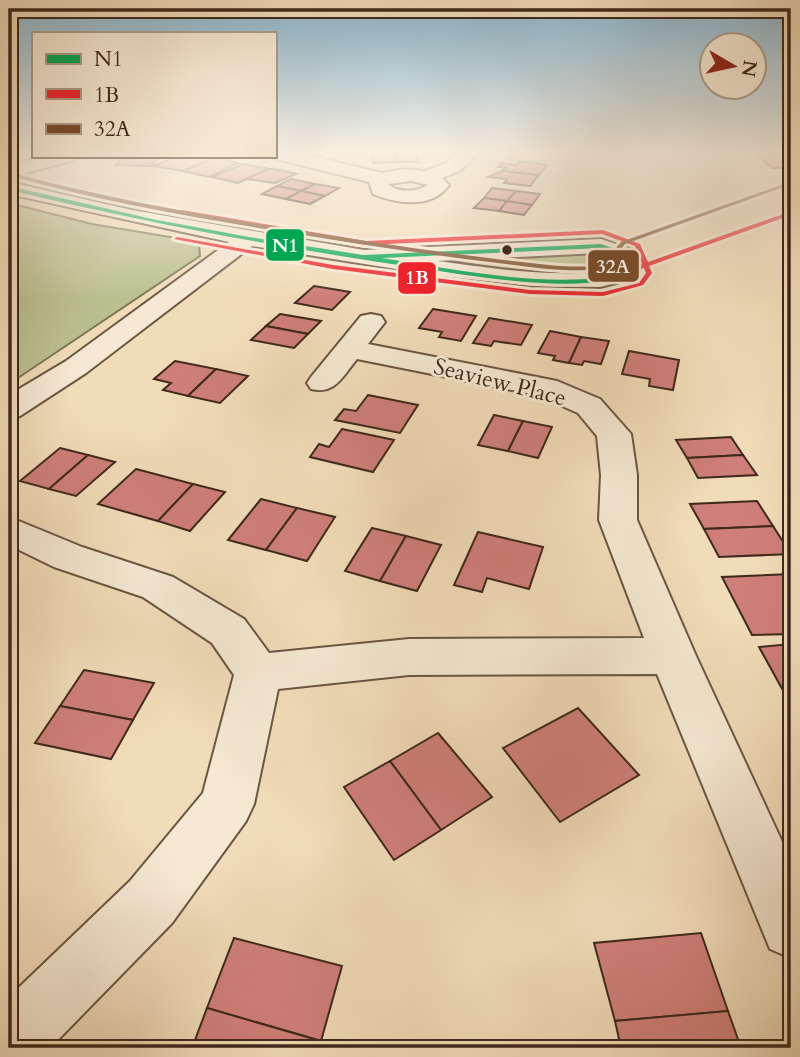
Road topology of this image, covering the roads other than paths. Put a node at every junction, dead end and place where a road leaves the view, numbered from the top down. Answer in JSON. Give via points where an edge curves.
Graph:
{"nodes":[{"id":1,"x":56,"y":200,"type":"edge"},
{"id":2,"x":248,"y":238,"type":"junction"},
{"id":3,"x":365,"y":257,"type":"junction"},
{"id":4,"x":323,"y":383,"type":"dead end"},
{"id":5,"x":9,"y":409,"type":"edge"},
{"id":6,"x":9,"y":530,"type":"edge"},
{"id":7,"x":673,"y":656,"type":"junction"},
{"id":8,"x":258,"y":673,"type":"junction"},
{"id":9,"x":791,"y":928,"type":"edge"},
{"id":10,"x":9,"y":1043,"type":"edge"}],
"edges":[{"from":1,"to":2,"type":"street"},
{"from":2,"to":3,"type":"street"},
{"from":2,"to":5,"type":"street","via":[[76,367]]},
{"from":3,"to":3,"type":"street","via":[[601,246],[629,256],[635,271],[623,278],[562,281]]},
{"from":4,"to":7,"type":"street","name":"Seaview Place","via":[[361,336],[535,385],[589,406],[614,435],[618,520]]},
{"from":6,"to":8,"type":"street","via":[[68,557],[158,587],[228,631]]},
{"from":7,"to":8,"type":"street","via":[[409,657]]},
{"from":7,"to":9,"type":"street","name":"Seaview Place"},
{"from":8,"to":10,"type":"street","via":[[227,804],[151,902]]}]}
